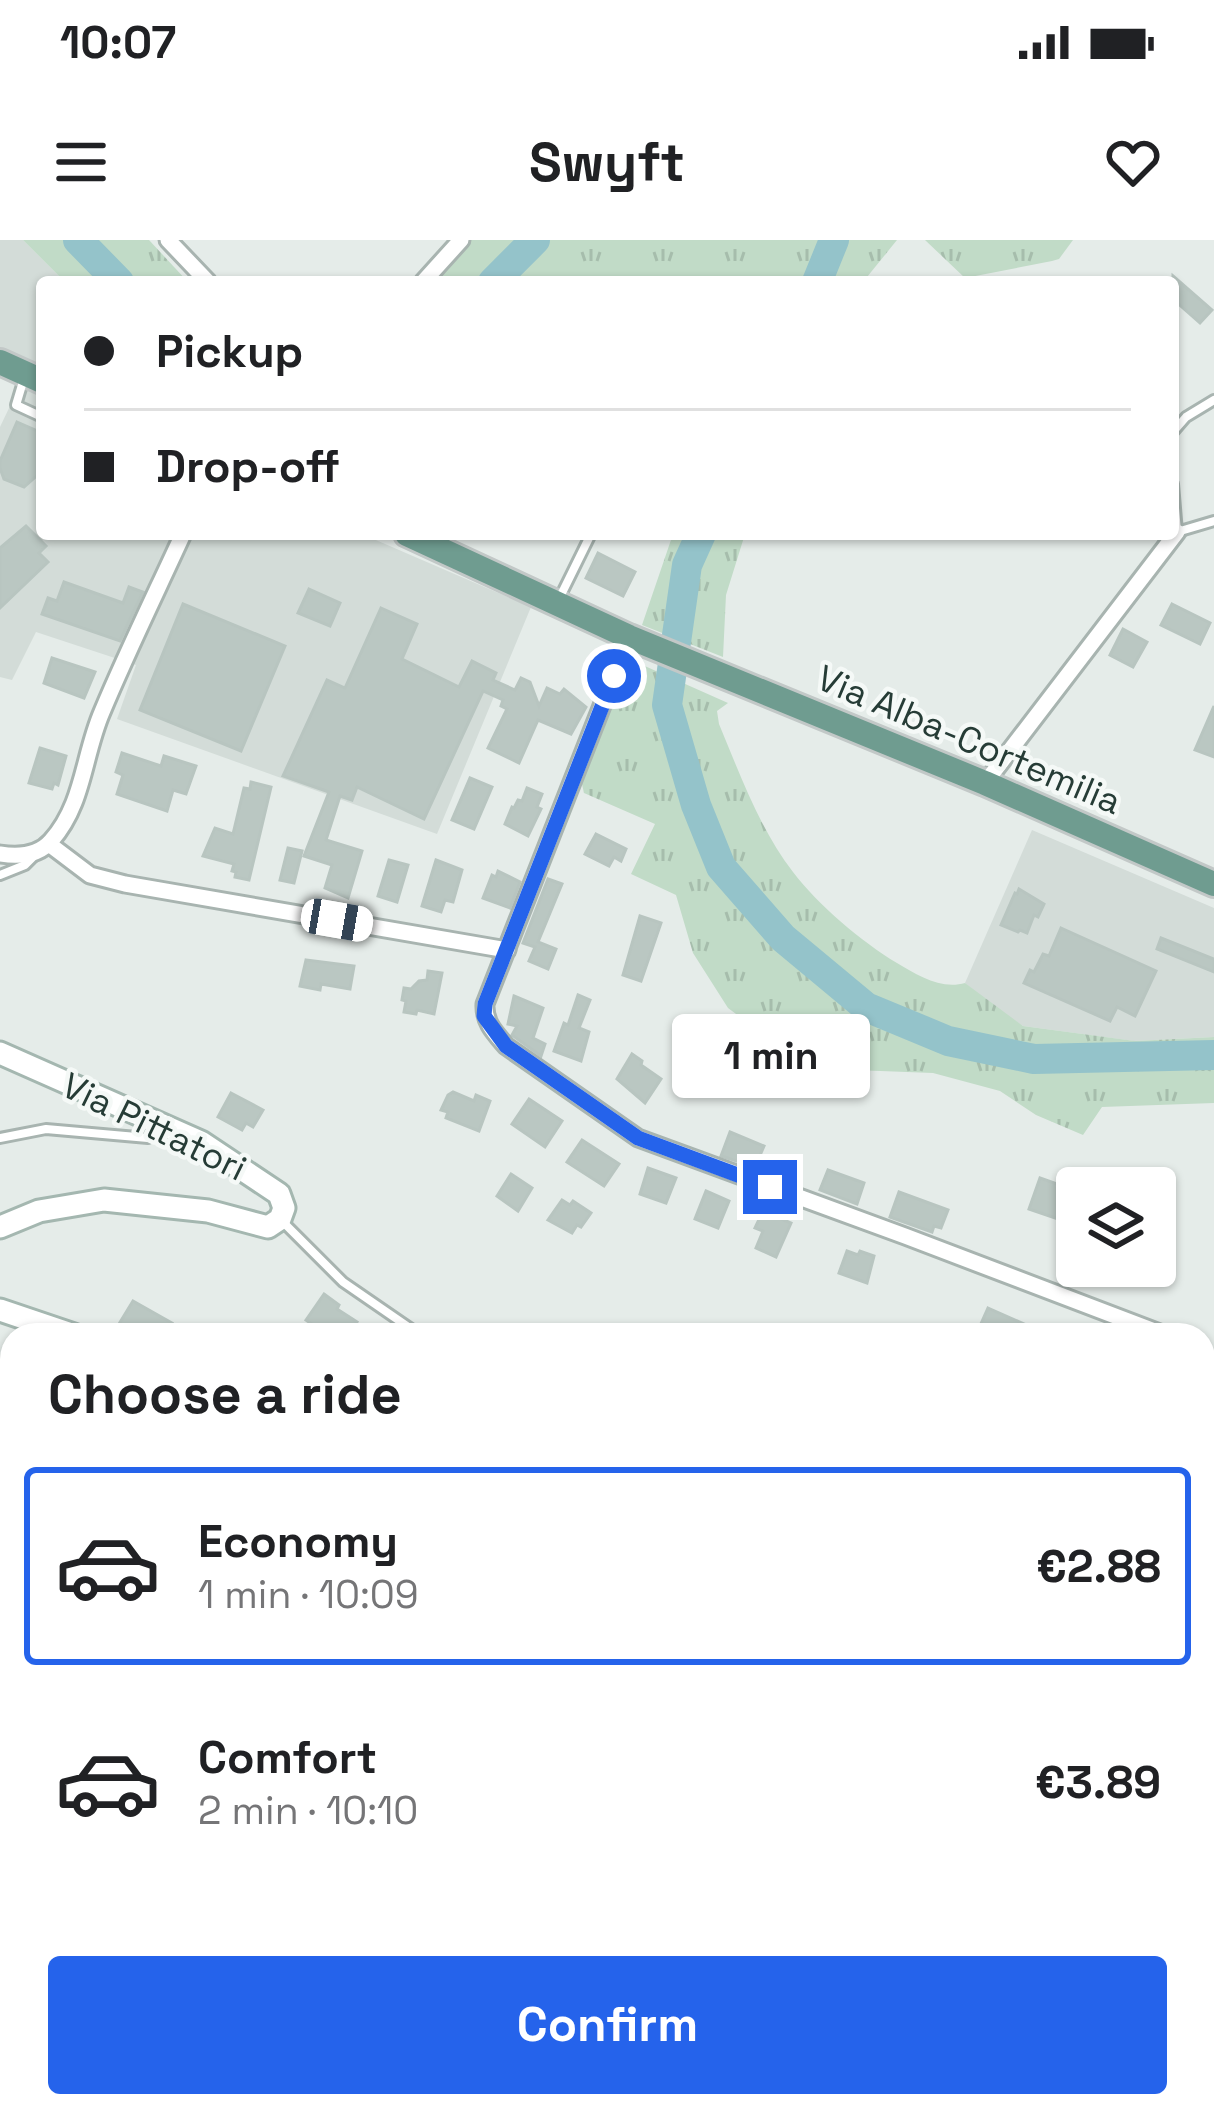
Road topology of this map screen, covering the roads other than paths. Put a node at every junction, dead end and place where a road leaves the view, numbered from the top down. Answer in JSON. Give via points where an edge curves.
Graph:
{"nodes":[{"id":1,"x":168,"y":240,"type":"edge"},
{"id":2,"x":461,"y":240,"type":"edge"},
{"id":3,"x":202,"y":276,"type":"edge"},
{"id":4,"x":429,"y":276,"type":"edge"},
{"id":5,"x":0,"y":362,"type":"edge"},
{"id":6,"x":34,"y":377,"type":"edge"},
{"id":7,"x":1214,"y":400,"type":"edge"},
{"id":8,"x":36,"y":414,"type":"edge"},
{"id":9,"x":1179,"y":425,"type":"edge"},
{"id":10,"x":1214,"y":521,"type":"edge"},
{"id":11,"x":1179,"y":532,"type":"edge"},
{"id":12,"x":180,"y":540,"type":"edge"},
{"id":13,"x":428,"y":540,"type":"edge"},
{"id":14,"x":588,"y":540,"type":"edge"},
{"id":15,"x":1172,"y":540,"type":"edge"},
{"id":16,"x":557,"y":603,"type":"junction"},
{"id":17,"x":633,"y":638,"type":"junction"},
{"id":18,"x":985,"y":783,"type":"junction"},
{"id":19,"x":44,"y":848,"type":"junction"},
{"id":20,"x":0,"y":854,"type":"edge"},
{"id":21,"x":0,"y":875,"type":"edge"},
{"id":22,"x":1214,"y":884,"type":"edge"},
{"id":23,"x":507,"y":950,"type":"junction"},
{"id":24,"x":0,"y":1053,"type":"edge"},
{"id":25,"x":168,"y":1126,"type":"junction"},
{"id":26,"x":0,"y":1138,"type":"edge"},
{"id":27,"x":280,"y":1219,"type":"junction"},
{"id":28,"x":0,"y":1227,"type":"edge"},
{"id":29,"x":0,"y":1310,"type":"edge"},
{"id":30,"x":38,"y":1323,"type":"edge"},
{"id":31,"x":403,"y":1323,"type":"edge"},
{"id":32,"x":1133,"y":1323,"type":"edge"}],
"edges":[{"from":1,"to":3,"type":"street"},
{"from":2,"to":4,"type":"street"},
{"from":5,"to":6,"type":"main road"},
{"from":6,"to":8,"type":"lane","via":[[16,405]]},
{"from":7,"to":9,"type":"lane"},
{"from":10,"to":11,"type":"lane"},
{"from":12,"to":19,"type":"street","via":[[99,718],[76,802]]},
{"from":13,"to":16,"type":"main road","name":"Via Alba-Cortemilia"},
{"from":14,"to":16,"type":"lane"},
{"from":15,"to":18,"type":"street"},
{"from":16,"to":17,"type":"main road","name":"Via Alba-Cortemilia"},
{"from":17,"to":18,"type":"main road","name":"Via Alba-Cortemilia"},
{"from":17,"to":23,"type":"street"},
{"from":18,"to":22,"type":"main road","name":"Via Alba-Cortemilia"},
{"from":19,"to":20,"type":"street"},
{"from":19,"to":21,"type":"lane"},
{"from":19,"to":23,"type":"street","via":[[124,884]]},
{"from":23,"to":32,"type":"street","via":[[485,1004],[492,1030],[638,1138]]},
{"from":24,"to":25,"type":"street","name":"Via Pittatori"},
{"from":25,"to":26,"type":"lane","via":[[148,1138],[46,1129]]},
{"from":25,"to":27,"type":"street","name":"Via Pittatori","via":[[279,1193]]},
{"from":27,"to":28,"type":"street","name":"Via Pittatori","via":[[268,1227],[208,1210],[104,1200]]},
{"from":27,"to":31,"type":"lane","via":[[344,1282]]},
{"from":29,"to":30,"type":"street"}]}
